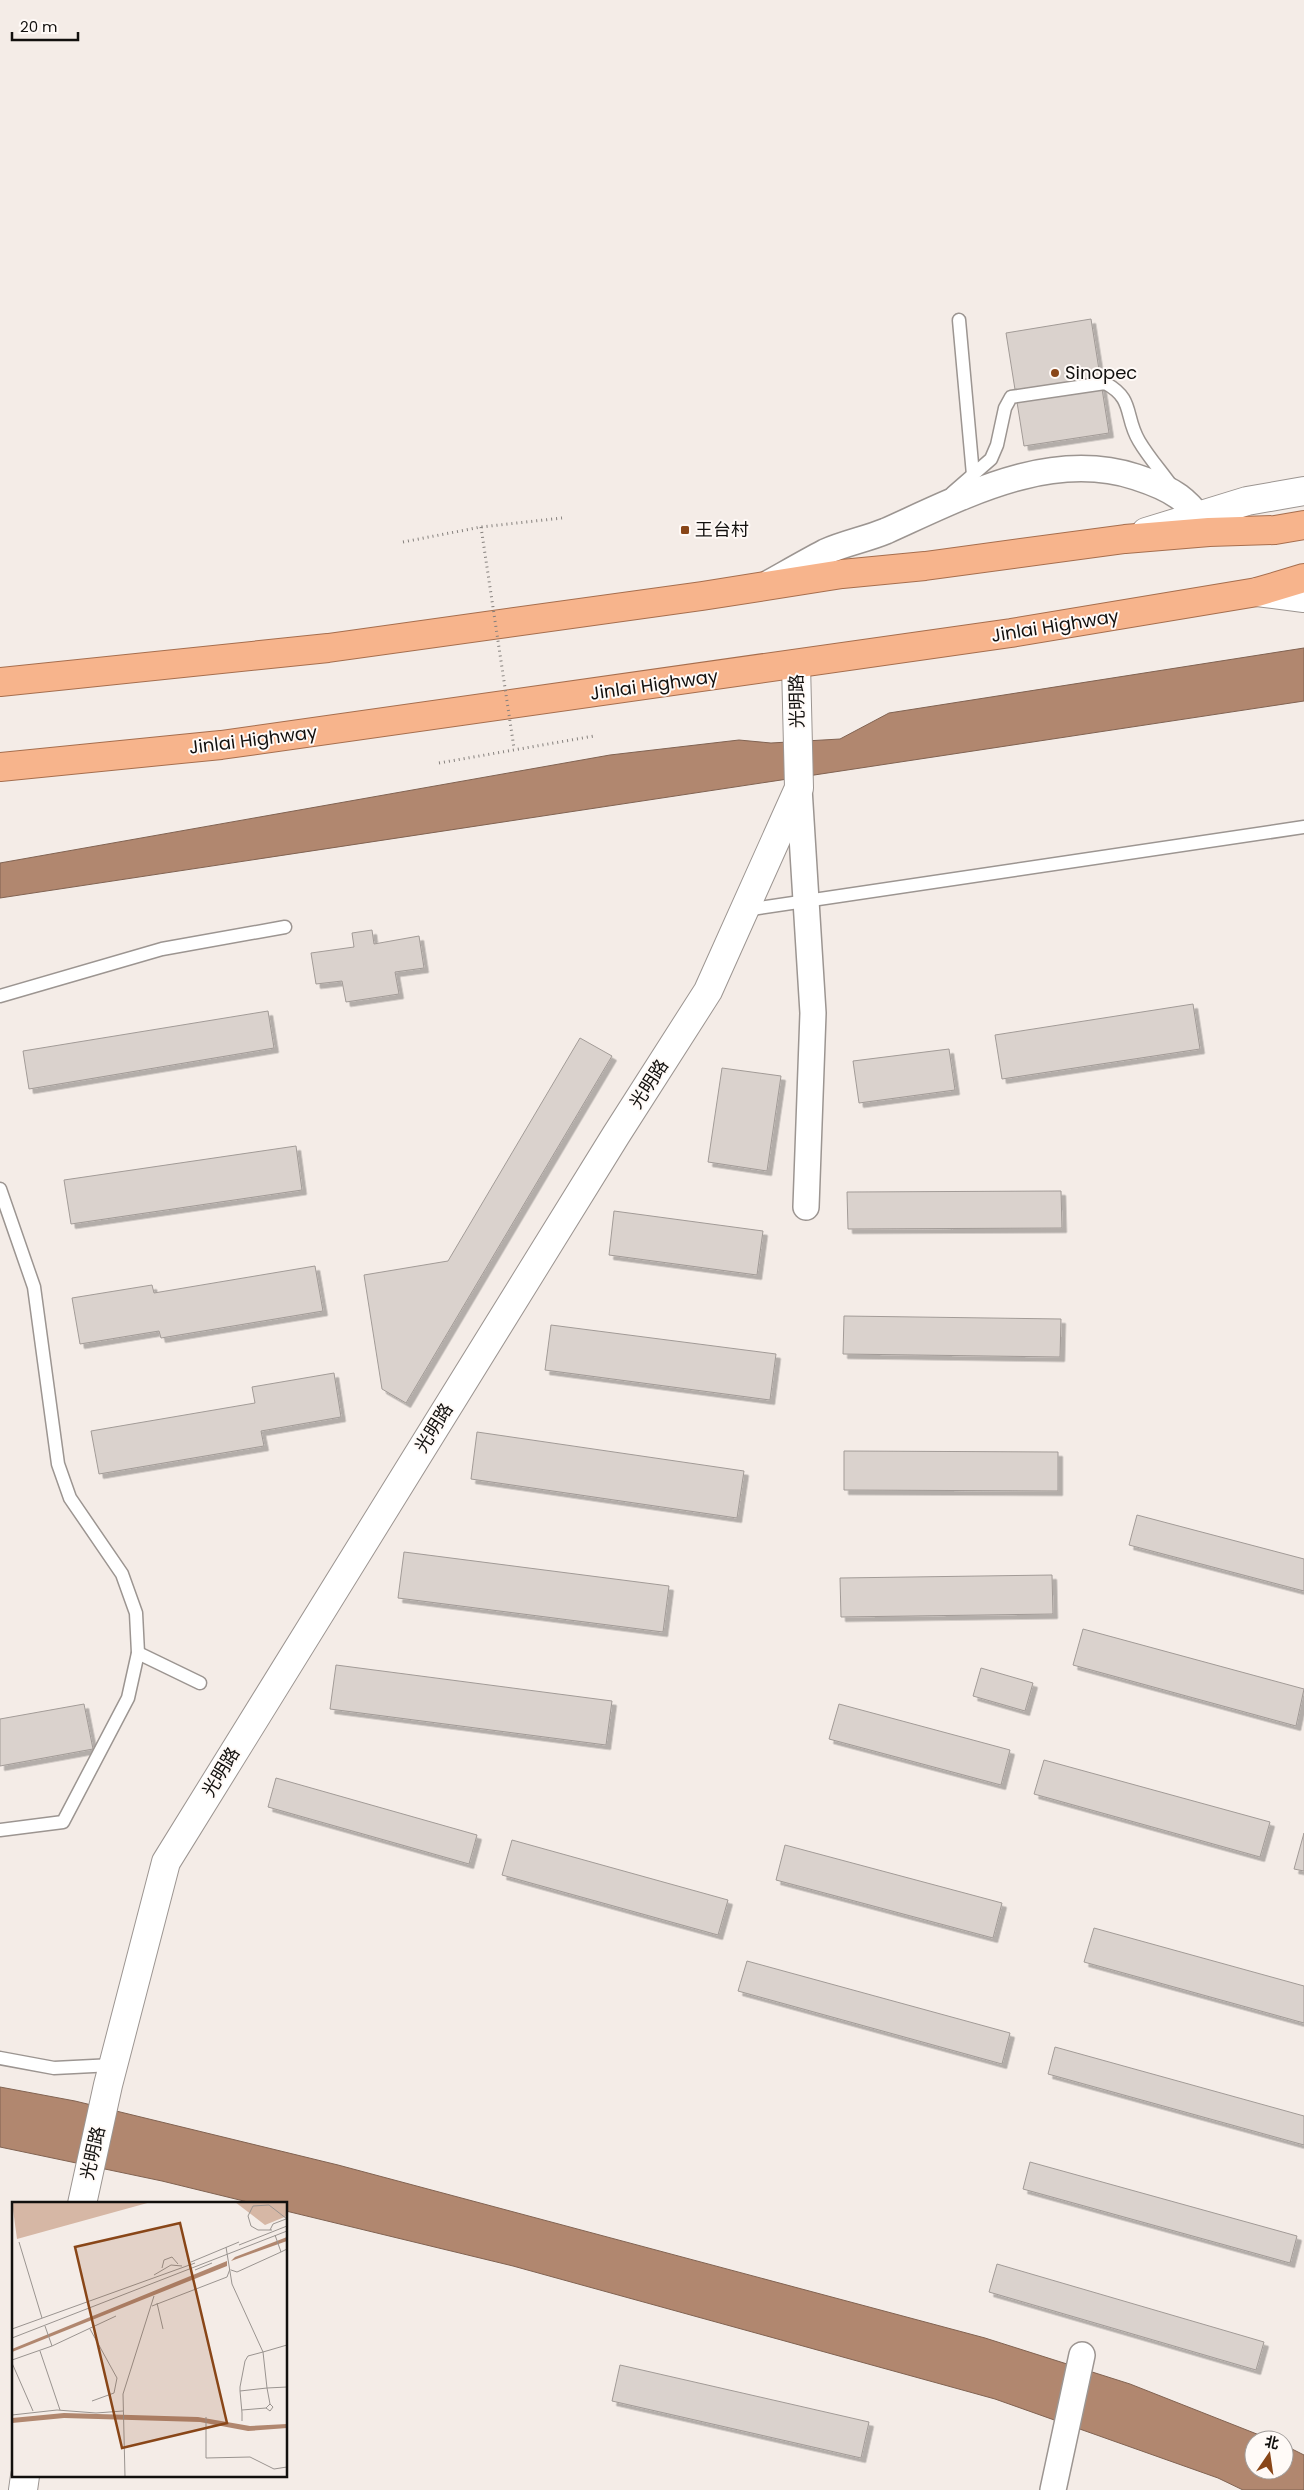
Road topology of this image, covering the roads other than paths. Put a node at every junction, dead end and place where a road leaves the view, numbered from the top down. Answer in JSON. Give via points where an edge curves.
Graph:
{"nodes":[{"id":1,"x":959,"y":320,"type":"dead end"},
{"id":2,"x":973,"y":475,"type":"junction"},
{"id":3,"x":1304,"y":491,"type":"edge"},
{"id":4,"x":1178,"y":494,"type":"junction"},
{"id":5,"x":931,"y":511,"type":"junction"},
{"id":6,"x":1204,"y":524,"type":"junction"},
{"id":7,"x":1304,"y":525,"type":"edge"},
{"id":8,"x":1304,"y":578,"type":"edge"},
{"id":9,"x":762,"y":587,"type":"junction"},
{"id":10,"x":1257,"y":592,"type":"junction"},
{"id":11,"x":1304,"y":598,"type":"edge"},
{"id":12,"x":796,"y":664,"type":"junction"},
{"id":13,"x":0,"y":682,"type":"edge"},
{"id":14,"x":0,"y":767,"type":"edge"},
{"id":15,"x":799,"y":788,"type":"junction"},
{"id":16,"x":1304,"y":827,"type":"edge"},
{"id":17,"x":806,"y":901,"type":"junction"},
{"id":18,"x":745,"y":910,"type":"junction"},
{"id":19,"x":285,"y":927,"type":"dead end"},
{"id":20,"x":0,"y":996,"type":"edge"},
{"id":21,"x":0,"y":1189,"type":"edge"},
{"id":22,"x":806,"y":1207,"type":"dead end"},
{"id":23,"x":138,"y":1653,"type":"junction"},
{"id":24,"x":200,"y":1683,"type":"dead end"},
{"id":25,"x":0,"y":1830,"type":"edge"},
{"id":26,"x":0,"y":2058,"type":"edge"},
{"id":27,"x":111,"y":2075,"type":"junction"},
{"id":28,"x":84,"y":2192,"type":"edge"},
{"id":29,"x":1082,"y":2355,"type":"dead end"},
{"id":30,"x":1053,"y":2490,"type":"edge"}],
"edges":[{"from":1,"to":2,"type":"lane"},
{"from":2,"to":4,"type":"lane","via":[[995,453],[1000,424],[1011,397],[1105,383],[1122,393],[1139,441]]},
{"from":2,"to":5,"type":"lane"},
{"from":3,"to":6,"type":"street","via":[[1247,501]]},
{"from":4,"to":5,"type":"street","via":[[1160,484],[1131,475],[1102,468],[1076,467],[1018,477]]},
{"from":4,"to":6,"type":"street"},
{"from":5,"to":9,"type":"street","via":[[827,552]]},
{"from":6,"to":7,"type":"highway","via":[[1275,530]]},
{"from":6,"to":9,"type":"highway","via":[[1125,539]]},
{"from":8,"to":10,"type":"highway","name":"Jinlai Highway"},
{"from":9,"to":13,"type":"highway","via":[[328,648]]},
{"from":10,"to":11,"type":"street"},
{"from":10,"to":12,"type":"highway","name":"Jinlai Highway","via":[[1011,634]]},
{"from":12,"to":14,"type":"highway","name":"Jinlai Highway","via":[[231,744]]},
{"from":12,"to":15,"type":"street","name":"光明路"},
{"from":15,"to":17,"type":"street"},
{"from":15,"to":18,"type":"street","name":"光明路"},
{"from":16,"to":17,"type":"lane"},
{"from":17,"to":18,"type":"lane"},
{"from":17,"to":22,"type":"street","via":[[813,1013]]},
{"from":18,"to":27,"type":"street","name":"光明路","via":[[708,991],[166,1862]]},
{"from":19,"to":20,"type":"lane","via":[[162,949]]},
{"from":21,"to":23,"type":"lane","via":[[34,1287],[58,1464],[70,1498],[122,1574],[136,1614]]},
{"from":23,"to":24,"type":"lane"},
{"from":23,"to":25,"type":"lane","via":[[128,1698],[63,1822]]},
{"from":26,"to":27,"type":"lane"},
{"from":27,"to":28,"type":"street","name":"光明路"},
{"from":29,"to":30,"type":"street"}]}
